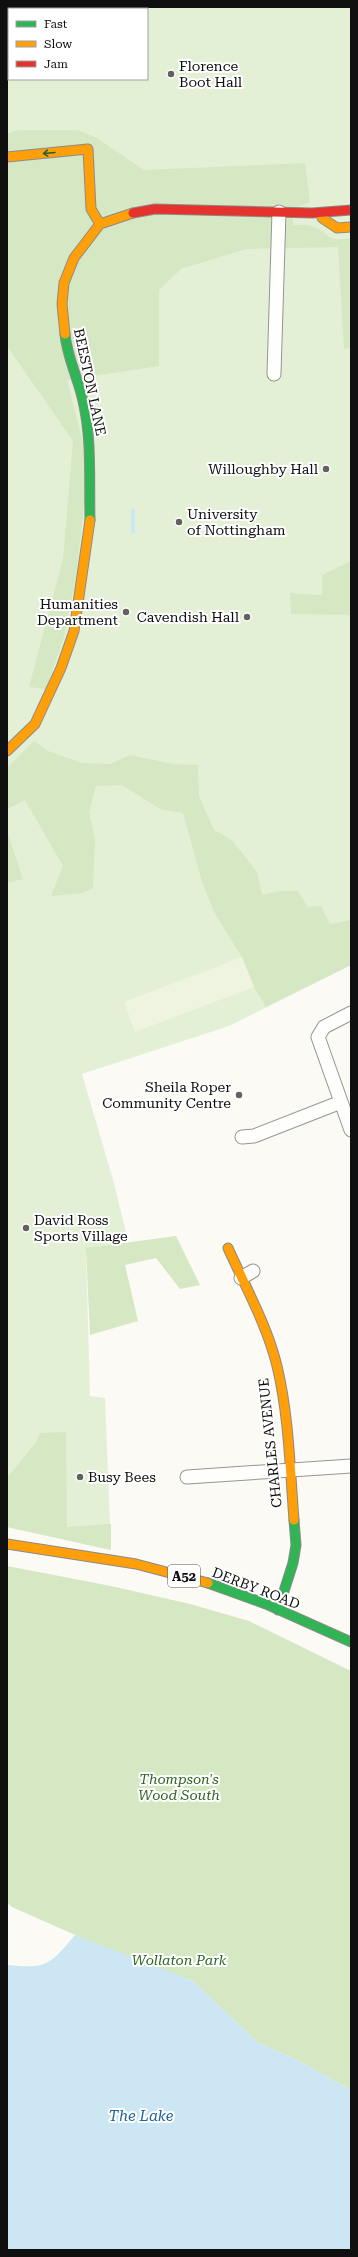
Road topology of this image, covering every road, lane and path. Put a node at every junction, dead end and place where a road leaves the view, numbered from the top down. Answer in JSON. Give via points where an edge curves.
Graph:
{"nodes":[{"id":1,"x":7,"y":157,"type":"edge"},
{"id":2,"x":351,"y":210,"type":"edge"},
{"id":3,"x":279,"y":212,"type":"junction"},
{"id":4,"x":312,"y":213,"type":"junction"},
{"id":5,"x":322,"y":218,"type":"junction"},
{"id":6,"x":351,"y":221,"type":"edge"},
{"id":7,"x":100,"y":224,"type":"junction"},
{"id":8,"x":351,"y":227,"type":"edge"},
{"id":9,"x":274,"y":374,"type":"dead end"},
{"id":10,"x":7,"y":751,"type":"edge"},
{"id":11,"x":351,"y":1014,"type":"edge"},
{"id":12,"x":341,"y":1102,"type":"junction"},
{"id":13,"x":351,"y":1130,"type":"edge"},
{"id":14,"x":242,"y":1137,"type":"dead end"},
{"id":15,"x":228,"y":1248,"type":"dead end"},
{"id":16,"x":351,"y":1466,"type":"edge"},
{"id":17,"x":290,"y":1470,"type":"junction"},
{"id":18,"x":187,"y":1477,"type":"dead end"},
{"id":19,"x":7,"y":1544,"type":"edge"},
{"id":20,"x":278,"y":1610,"type":"junction"},
{"id":21,"x":351,"y":1642,"type":"edge"}],
"edges":[{"from":7,"to":1,"type":"main road","one_way":true,"via":[[94,218],[91,209],[88,149]]},
{"from":2,"to":4,"type":"main road"},
{"from":3,"to":4,"type":"main road"},
{"from":3,"to":7,"type":"main road","via":[[155,209],[128,214]]},
{"from":3,"to":9,"type":"street"},
{"from":4,"to":5,"type":"main road"},
{"from":5,"to":6,"type":"main road"},
{"from":5,"to":8,"type":"main road","via":[[337,228]]},
{"from":7,"to":10,"type":"main road","name":"BEESTON LANE","via":[[74,258],[64,283],[62,304],[66,348],[83,401],[89,441],[90,526],[74,630],[51,694],[35,724]]},
{"from":11,"to":12,"type":"street","via":[[324,1027],[318,1033],[319,1043]]},
{"from":12,"to":13,"type":"street"},
{"from":12,"to":14,"type":"street","via":[[254,1136]]},
{"from":15,"to":17,"type":"main road","name":"CHARLES AVENUE","via":[[247,1274],[277,1365],[285,1406]]},
{"from":16,"to":17,"type":"street"},
{"from":17,"to":18,"type":"street"},
{"from":17,"to":20,"type":"main road","name":"CHARLES AVENUE","via":[[295,1555]]},
{"from":19,"to":20,"type":"main road","name":"DERBY ROAD","number":"A52","via":[[118,1561],[178,1574]]},
{"from":20,"to":21,"type":"main road","name":"DERBY ROAD","number":"A52"}]}
